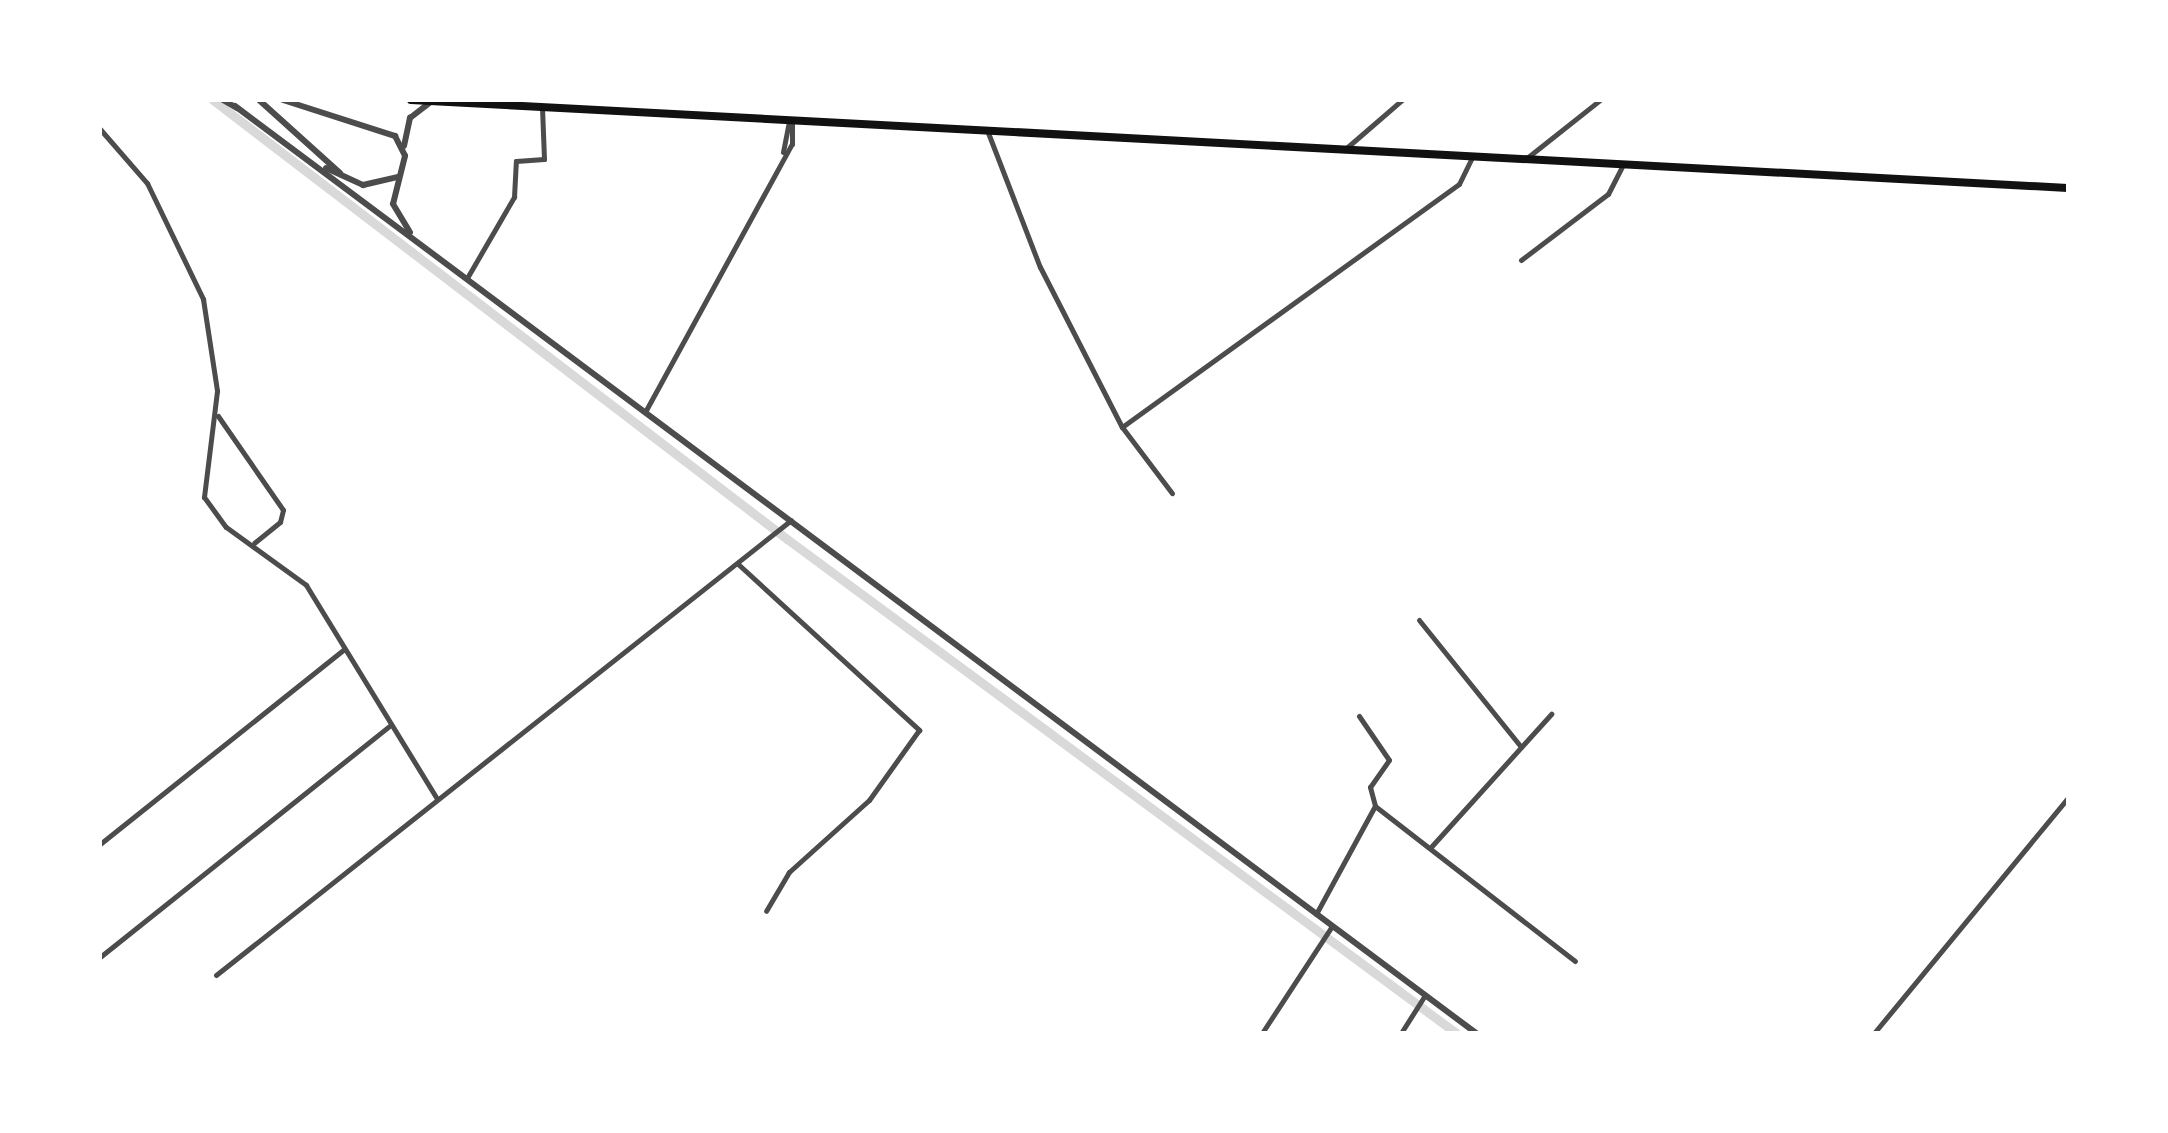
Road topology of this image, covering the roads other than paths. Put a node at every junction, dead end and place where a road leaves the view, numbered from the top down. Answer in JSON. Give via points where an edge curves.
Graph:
{"nodes":[{"id":1,"x":223,"y":100,"type":"edge"},
{"id":2,"x":259,"y":100,"type":"edge"},
{"id":3,"x":283,"y":100,"type":"edge"},
{"id":4,"x":411,"y":100,"type":"edge"},
{"id":5,"x":480,"y":100,"type":"edge"},
{"id":6,"x":1402,"y":100,"type":"edge"},
{"id":7,"x":1600,"y":100,"type":"edge"},
{"id":8,"x":433,"y":101,"type":"edge"},
{"id":9,"x":503,"y":104,"type":"junction"},
{"id":10,"x":235,"y":106,"type":"junction"},
{"id":11,"x":542,"y":106,"type":"junction"},
{"id":12,"x":791,"y":117,"type":"junction"},
{"id":13,"x":100,"y":129,"type":"edge"},
{"id":14,"x":987,"y":130,"type":"junction"},
{"id":15,"x":1344,"y":150,"type":"junction"},
{"id":16,"x":404,"y":152,"type":"junction"},
{"id":17,"x":784,"y":155,"type":"junction"},
{"id":18,"x":1472,"y":155,"type":"junction"},
{"id":19,"x":1526,"y":159,"type":"junction"},
{"id":20,"x":1623,"y":164,"type":"junction"},
{"id":21,"x":398,"y":176,"type":"junction"},
{"id":22,"x":343,"y":177,"type":"junction"},
{"id":23,"x":2068,"y":188,"type":"edge"},
{"id":24,"x":355,"y":193,"type":"junction"},
{"id":25,"x":414,"y":237,"type":"junction"},
{"id":26,"x":1520,"y":260,"type":"dead end"},
{"id":27,"x":467,"y":278,"type":"junction"},
{"id":28,"x":645,"y":412,"type":"junction"},
{"id":29,"x":216,"y":414,"type":"junction"},
{"id":30,"x":1122,"y":428,"type":"junction"},
{"id":31,"x":1172,"y":493,"type":"dead end"},
{"id":32,"x":788,"y":522,"type":"junction"},
{"id":33,"x":254,"y":543,"type":"junction"},
{"id":34,"x":738,"y":564,"type":"junction"},
{"id":35,"x":1419,"y":620,"type":"dead end"},
{"id":36,"x":344,"y":650,"type":"junction"},
{"id":37,"x":1551,"y":714,"type":"dead end"},
{"id":38,"x":1359,"y":716,"type":"dead end"},
{"id":39,"x":390,"y":726,"type":"junction"},
{"id":40,"x":1521,"y":747,"type":"junction"},
{"id":41,"x":2068,"y":798,"type":"edge"},
{"id":42,"x":437,"y":799,"type":"junction"},
{"id":43,"x":1375,"y":806,"type":"junction"},
{"id":44,"x":100,"y":844,"type":"edge"},
{"id":45,"x":1430,"y":848,"type":"junction"},
{"id":46,"x":766,"y":911,"type":"dead end"},
{"id":47,"x":1316,"y":914,"type":"junction"},
{"id":48,"x":1330,"y":928,"type":"junction"},
{"id":49,"x":100,"y":956,"type":"edge"},
{"id":50,"x":1575,"y":961,"type":"dead end"},
{"id":51,"x":216,"y":976,"type":"dead end"},
{"id":52,"x":1424,"y":997,"type":"junction"},
{"id":53,"x":1262,"y":1033,"type":"edge"},
{"id":54,"x":1402,"y":1033,"type":"edge"},
{"id":55,"x":1476,"y":1033,"type":"edge"},
{"id":56,"x":1874,"y":1033,"type":"edge"}],
"edges":[{"from":1,"to":10,"type":"street"},
{"from":2,"to":22,"type":"street"},
{"from":3,"to":16,"type":"street","via":[[384,128]]},
{"from":4,"to":8,"type":"main road"},
{"from":5,"to":9,"type":"street"},
{"from":6,"to":15,"type":"street"},
{"from":7,"to":19,"type":"street"},
{"from":8,"to":9,"type":"main road"},
{"from":8,"to":16,"type":"street","via":[[410,118]]},
{"from":9,"to":11,"type":"main road"},
{"from":10,"to":22,"type":"street"},
{"from":10,"to":24,"type":"street"},
{"from":11,"to":12,"type":"main road"},
{"from":11,"to":27,"type":"street","via":[[544,159],[516,161],[514,197]]},
{"from":12,"to":14,"type":"main road"},
{"from":12,"to":17,"type":"street","via":[[783,132]]},
{"from":12,"to":17,"type":"street","via":[[795,136]]},
{"from":13,"to":29,"type":"street","via":[[147,183],[198,284],[214,346]]},
{"from":14,"to":15,"type":"main road"},
{"from":14,"to":30,"type":"street","via":[[1040,268]]},
{"from":15,"to":18,"type":"main road"},
{"from":16,"to":21,"type":"street"},
{"from":17,"to":28,"type":"street"},
{"from":18,"to":19,"type":"main road"},
{"from":18,"to":30,"type":"street","via":[[1469,171],[1441,197]]},
{"from":19,"to":20,"type":"main road"},
{"from":20,"to":23,"type":"main road"},
{"from":20,"to":26,"type":"street","via":[[1608,194]]},
{"from":21,"to":22,"type":"street","via":[[382,186]]},
{"from":21,"to":25,"type":"street","via":[[393,204]]},
{"from":22,"to":24,"type":"street"},
{"from":24,"to":25,"type":"street"},
{"from":25,"to":27,"type":"street"},
{"from":27,"to":28,"type":"street"},
{"from":28,"to":32,"type":"street"},
{"from":29,"to":33,"type":"street","via":[[204,497],[226,527]]},
{"from":29,"to":33,"type":"street","via":[[283,510],[280,522]]},
{"from":30,"to":31,"type":"street"},
{"from":32,"to":34,"type":"street"},
{"from":32,"to":47,"type":"street"},
{"from":33,"to":36,"type":"street","via":[[306,585]]},
{"from":34,"to":42,"type":"street"},
{"from":34,"to":46,"type":"street","via":[[919,730],[869,800],[789,872]]},
{"from":35,"to":40,"type":"street"},
{"from":36,"to":39,"type":"street"},
{"from":36,"to":44,"type":"street"},
{"from":37,"to":40,"type":"street"},
{"from":38,"to":43,"type":"street","via":[[1389,760],[1370,788]]},
{"from":39,"to":42,"type":"street"},
{"from":39,"to":49,"type":"street"},
{"from":40,"to":45,"type":"street"},
{"from":41,"to":56,"type":"street"},
{"from":42,"to":51,"type":"street"},
{"from":43,"to":45,"type":"street"},
{"from":43,"to":47,"type":"street"},
{"from":45,"to":50,"type":"street"},
{"from":47,"to":48,"type":"street"},
{"from":48,"to":52,"type":"street"},
{"from":48,"to":53,"type":"street"},
{"from":52,"to":54,"type":"street"},
{"from":52,"to":55,"type":"street"}]}
